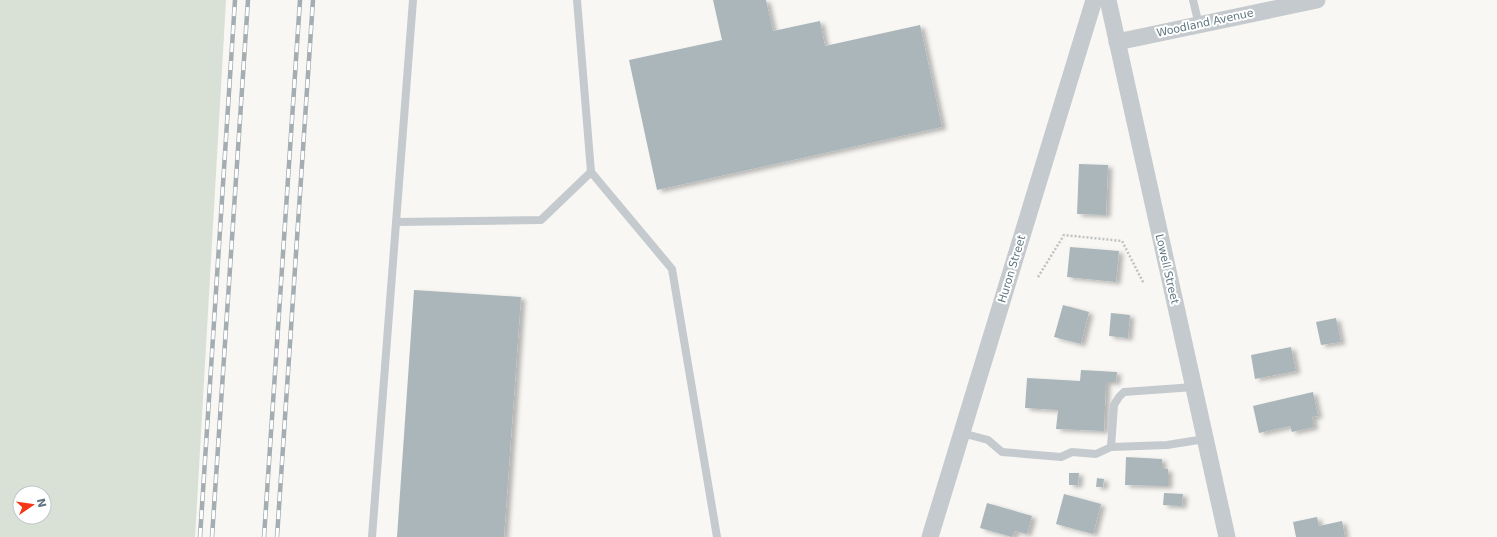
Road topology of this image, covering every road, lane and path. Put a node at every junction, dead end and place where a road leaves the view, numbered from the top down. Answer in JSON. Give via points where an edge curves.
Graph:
{"nodes":[{"id":1,"x":413,"y":0,"type":"edge"},
{"id":2,"x":577,"y":0,"type":"edge"},
{"id":3,"x":1094,"y":0,"type":"edge"},
{"id":4,"x":1108,"y":0,"type":"edge"},
{"id":5,"x":1193,"y":0,"type":"edge"},
{"id":6,"x":1317,"y":0,"type":"edge"},
{"id":7,"x":1199,"y":25,"type":"junction"},
{"id":8,"x":1117,"y":42,"type":"junction"},
{"id":9,"x":591,"y":172,"type":"junction"},
{"id":10,"x":396,"y":222,"type":"junction"},
{"id":11,"x":1038,"y":277,"type":"dead end"},
{"id":12,"x":1144,"y":284,"type":"dead end"},
{"id":13,"x":1194,"y":387,"type":"junction"},
{"id":14,"x":962,"y":432,"type":"junction"},
{"id":15,"x":1205,"y":439,"type":"junction"},
{"id":16,"x":1111,"y":447,"type":"junction"},
{"id":17,"x":372,"y":537,"type":"edge"},
{"id":18,"x":717,"y":537,"type":"edge"},
{"id":19,"x":930,"y":537,"type":"edge"},
{"id":20,"x":1227,"y":537,"type":"edge"}],
"edges":[{"from":1,"to":10,"type":"lane"},
{"from":2,"to":9,"type":"lane"},
{"from":3,"to":14,"type":"street","name":"Huron Street"},
{"from":4,"to":8,"type":"street","name":"Lowell Street"},
{"from":5,"to":7,"type":"lane"},
{"from":6,"to":7,"type":"street","name":"Woodland Avenue"},
{"from":7,"to":8,"type":"street","name":"Woodland Avenue"},
{"from":8,"to":13,"type":"street","name":"Lowell Street"},
{"from":9,"to":10,"type":"lane","via":[[541,220]]},
{"from":9,"to":18,"type":"lane","via":[[672,268]]},
{"from":10,"to":17,"type":"lane"},
{"from":11,"to":12,"type":"path","via":[[1064,235],[1122,242]]},
{"from":13,"to":15,"type":"street","name":"Lowell Street"},
{"from":13,"to":16,"type":"lane","via":[[1124,392],[1114,405]]},
{"from":14,"to":16,"type":"lane","via":[[988,440],[1002,452],[1061,457],[1072,452],[1096,454]]},
{"from":14,"to":19,"type":"street","name":"Huron Street"},
{"from":15,"to":16,"type":"lane","via":[[1167,445]]},
{"from":15,"to":20,"type":"street","name":"Lowell Street"}]}
